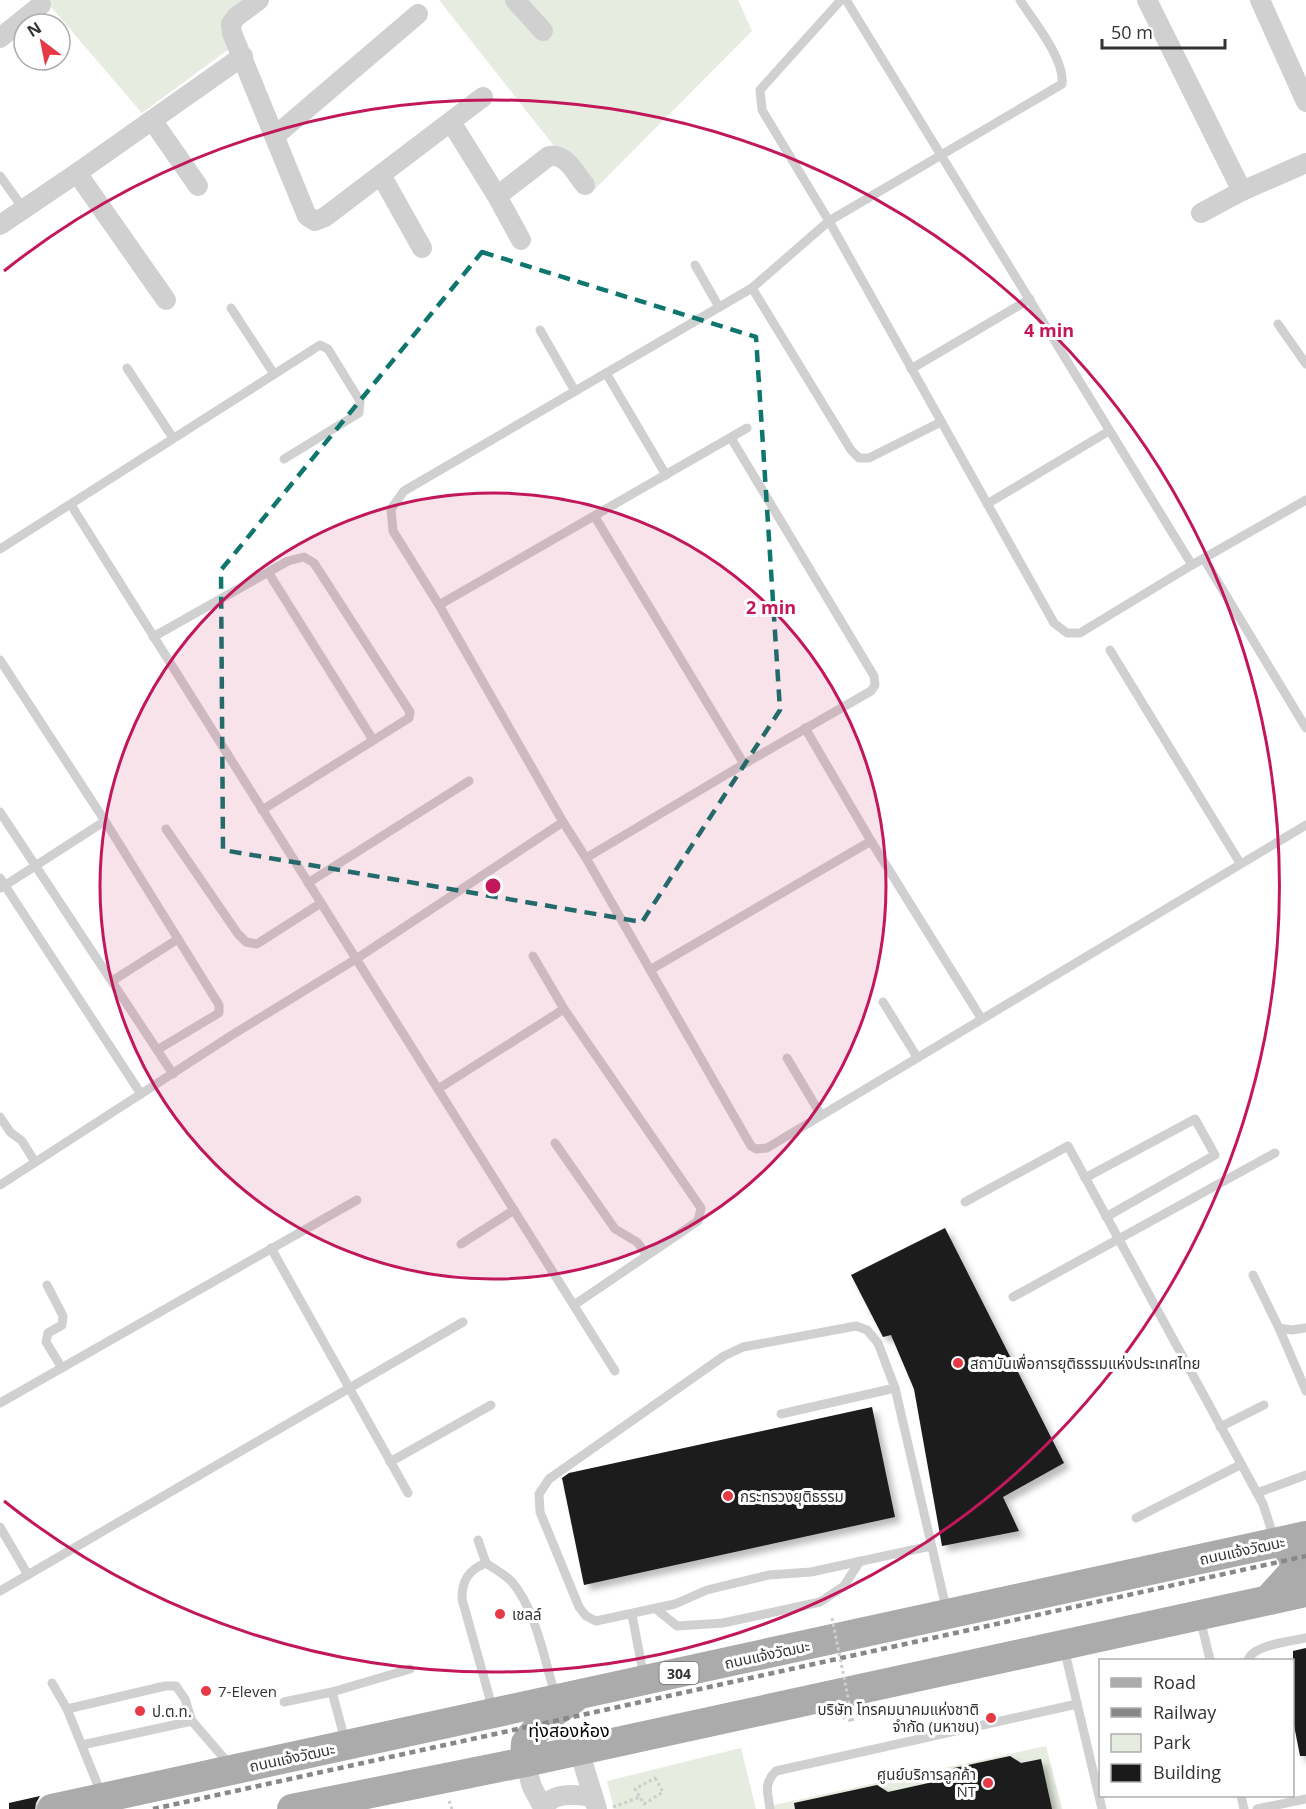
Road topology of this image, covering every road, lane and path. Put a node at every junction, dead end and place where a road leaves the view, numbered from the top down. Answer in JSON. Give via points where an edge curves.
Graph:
{"nodes":[{"id":1,"x":259,"y":0,"type":"edge"},
{"id":2,"x":515,"y":0,"type":"edge"},
{"id":3,"x":841,"y":0,"type":"edge"},
{"id":4,"x":846,"y":0,"type":"edge"},
{"id":5,"x":1020,"y":0,"type":"edge"},
{"id":6,"x":1147,"y":0,"type":"edge"},
{"id":7,"x":1260,"y":0,"type":"edge"},
{"id":8,"x":41,"y":5,"type":"dead end"},
{"id":9,"x":418,"y":14,"type":"dead end"},
{"id":10,"x":543,"y":31,"type":"dead end"},
{"id":11,"x":0,"y":38,"type":"edge"},
{"id":12,"x":243,"y":56,"type":"junction"},
{"id":13,"x":483,"y":97,"type":"dead end"},
{"id":14,"x":1306,"y":102,"type":"edge"},
{"id":15,"x":152,"y":120,"type":"junction"},
{"id":16,"x":451,"y":122,"type":"junction"},
{"id":17,"x":275,"y":136,"type":"junction"},
{"id":18,"x":943,"y":155,"type":"junction"},
{"id":19,"x":1306,"y":163,"type":"edge"},
{"id":20,"x":77,"y":173,"type":"junction"},
{"id":21,"x":381,"y":175,"type":"junction"},
{"id":22,"x":0,"y":176,"type":"edge"},
{"id":23,"x":585,"y":185,"type":"dead end"},
{"id":24,"x":198,"y":186,"type":"dead end"},
{"id":25,"x":1242,"y":191,"type":"junction"},
{"id":26,"x":497,"y":196,"type":"junction"},
{"id":27,"x":23,"y":208,"type":"junction"},
{"id":28,"x":1201,"y":213,"type":"dead end"},
{"id":29,"x":829,"y":221,"type":"junction"},
{"id":30,"x":0,"y":225,"type":"edge"},
{"id":31,"x":521,"y":240,"type":"dead end"},
{"id":32,"x":422,"y":249,"type":"dead end"},
{"id":33,"x":695,"y":265,"type":"dead end"},
{"id":34,"x":752,"y":288,"type":"junction"},
{"id":35,"x":1030,"y":299,"type":"junction"},
{"id":36,"x":166,"y":300,"type":"dead end"},
{"id":37,"x":719,"y":307,"type":"junction"},
{"id":38,"x":231,"y":308,"type":"dead end"},
{"id":39,"x":1278,"y":324,"type":"dead end"},
{"id":40,"x":540,"y":330,"type":"dead end"},
{"id":41,"x":1306,"y":364,"type":"edge"},
{"id":42,"x":127,"y":368,"type":"dead end"},
{"id":43,"x":911,"y":369,"type":"junction"},
{"id":44,"x":606,"y":373,"type":"junction"},
{"id":45,"x":274,"y":374,"type":"junction"},
{"id":46,"x":575,"y":391,"type":"junction"},
{"id":47,"x":941,"y":422,"type":"junction"},
{"id":48,"x":747,"y":428,"type":"dead end"},
{"id":49,"x":1108,"y":431,"type":"junction"},
{"id":50,"x":173,"y":438,"type":"junction"},
{"id":51,"x":730,"y":438,"type":"junction"},
{"id":52,"x":284,"y":459,"type":"dead end"},
{"id":53,"x":666,"y":475,"type":"junction"},
{"id":54,"x":1306,"y":500,"type":"edge"},
{"id":55,"x":987,"y":504,"type":"junction"},
{"id":56,"x":70,"y":505,"type":"junction"},
{"id":57,"x":595,"y":517,"type":"junction"},
{"id":58,"x":0,"y":549,"type":"edge"},
{"id":59,"x":1204,"y":559,"type":"junction"},
{"id":60,"x":1192,"y":565,"type":"junction"},
{"id":61,"x":268,"y":572,"type":"junction"},
{"id":62,"x":438,"y":605,"type":"junction"},
{"id":63,"x":153,"y":637,"type":"junction"},
{"id":64,"x":1110,"y":650,"type":"dead end"},
{"id":65,"x":0,"y":660,"type":"edge"},
{"id":66,"x":805,"y":728,"type":"junction"},
{"id":67,"x":1306,"y":728,"type":"edge"},
{"id":68,"x":373,"y":740,"type":"junction"},
{"id":69,"x":744,"y":764,"type":"junction"},
{"id":70,"x":469,"y":781,"type":"dead end"},
{"id":71,"x":262,"y":810,"type":"junction"},
{"id":72,"x":0,"y":812,"type":"edge"},
{"id":73,"x":105,"y":821,"type":"junction"},
{"id":74,"x":563,"y":822,"type":"junction"},
{"id":75,"x":1306,"y":825,"type":"edge"},
{"id":76,"x":166,"y":829,"type":"dead end"},
{"id":77,"x":871,"y":841,"type":"junction"},
{"id":78,"x":586,"y":858,"type":"junction"},
{"id":79,"x":1240,"y":863,"type":"junction"},
{"id":80,"x":37,"y":865,"type":"junction"},
{"id":81,"x":308,"y":883,"type":"junction"},
{"id":82,"x":2,"y":884,"type":"edge"},
{"id":83,"x":321,"y":903,"type":"junction"},
{"id":84,"x":178,"y":939,"type":"junction"},
{"id":85,"x":533,"y":956,"type":"dead end"},
{"id":86,"x":356,"y":959,"type":"junction"},
{"id":87,"x":650,"y":970,"type":"junction"},
{"id":88,"x":112,"y":981,"type":"junction"},
{"id":89,"x":883,"y":1002,"type":"dead end"},
{"id":90,"x":564,"y":1009,"type":"junction"},
{"id":91,"x":981,"y":1018,"type":"junction"},
{"id":92,"x":157,"y":1050,"type":"junction"},
{"id":93,"x":917,"y":1057,"type":"junction"},
{"id":94,"x":788,"y":1059,"type":"dead end"},
{"id":95,"x":172,"y":1074,"type":"junction"},
{"id":96,"x":438,"y":1089,"type":"junction"},
{"id":97,"x":141,"y":1094,"type":"junction"},
{"id":98,"x":822,"y":1115,"type":"junction"},
{"id":99,"x":0,"y":1118,"type":"edge"},
{"id":100,"x":555,"y":1143,"type":"dead end"},
{"id":101,"x":1275,"y":1153,"type":"dead end"},
{"id":102,"x":35,"y":1162,"type":"junction"},
{"id":103,"x":1085,"y":1178,"type":"junction"},
{"id":104,"x":0,"y":1185,"type":"edge"},
{"id":105,"x":357,"y":1200,"type":"dead end"},
{"id":106,"x":965,"y":1202,"type":"dead end"},
{"id":107,"x":514,"y":1210,"type":"junction"},
{"id":108,"x":1106,"y":1217,"type":"junction"},
{"id":109,"x":1118,"y":1239,"type":"junction"},
{"id":110,"x":461,"y":1244,"type":"dead end"},
{"id":111,"x":271,"y":1248,"type":"junction"},
{"id":112,"x":647,"y":1255,"type":"junction"},
{"id":113,"x":1253,"y":1275,"type":"dead end"},
{"id":114,"x":47,"y":1285,"type":"dead end"},
{"id":115,"x":1012,"y":1297,"type":"dead end"},
{"id":116,"x":574,"y":1305,"type":"junction"},
{"id":117,"x":463,"y":1322,"type":"dead end"},
{"id":118,"x":1279,"y":1328,"type":"junction"},
{"id":119,"x":1306,"y":1328,"type":"edge"},
{"id":120,"x":62,"y":1368,"type":"junction"},
{"id":121,"x":615,"y":1371,"type":"dead end"},
{"id":122,"x":348,"y":1388,"type":"junction"},
{"id":123,"x":895,"y":1388,"type":"junction"},
{"id":124,"x":1306,"y":1391,"type":"edge"},
{"id":125,"x":0,"y":1403,"type":"edge"},
{"id":126,"x":491,"y":1405,"type":"dead end"},
{"id":127,"x":1264,"y":1405,"type":"dead end"},
{"id":128,"x":782,"y":1414,"type":"dead end"},
{"id":129,"x":1220,"y":1427,"type":"junction"},
{"id":130,"x":390,"y":1462,"type":"junction"},
{"id":131,"x":1240,"y":1464,"type":"junction"},
{"id":132,"x":1306,"y":1475,"type":"edge"},
{"id":133,"x":408,"y":1493,"type":"dead end"},
{"id":134,"x":1257,"y":1494,"type":"junction"},
{"id":135,"x":1137,"y":1518,"type":"dead end"},
{"id":136,"x":0,"y":1527,"type":"edge"},
{"id":137,"x":478,"y":1539,"type":"dead end"},
{"id":138,"x":1288,"y":1540,"type":"edge"},
{"id":139,"x":931,"y":1546,"type":"junction"},
{"id":140,"x":860,"y":1561,"type":"junction"},
{"id":141,"x":486,"y":1563,"type":"junction"},
{"id":142,"x":28,"y":1575,"type":"junction"},
{"id":143,"x":0,"y":1591,"type":"edge"},
{"id":144,"x":1306,"y":1592,"type":"edge"},
{"id":145,"x":1268,"y":1600,"type":"junction"},
{"id":146,"x":656,"y":1609,"type":"junction"},
{"id":147,"x":632,"y":1615,"type":"junction"},
{"id":148,"x":1199,"y":1615,"type":"junction"},
{"id":149,"x":948,"y":1616,"type":"junction"},
{"id":150,"x":832,"y":1618,"type":"dead end"},
{"id":151,"x":1306,"y":1638,"type":"edge"},
{"id":152,"x":1063,"y":1645,"type":"junction"},
{"id":153,"x":1210,"y":1659,"type":"edge"},
{"id":154,"x":1248,"y":1659,"type":"edge"},
{"id":155,"x":410,"y":1669,"type":"dead end"},
{"id":156,"x":644,"y":1680,"type":"junction"},
{"id":157,"x":52,"y":1683,"type":"dead end"},
{"id":158,"x":332,"y":1692,"type":"junction"},
{"id":159,"x":569,"y":1697,"type":"junction"},
{"id":160,"x":284,"y":1702,"type":"dead end"},
{"id":161,"x":1077,"y":1704,"type":"junction"},
{"id":162,"x":67,"y":1709,"type":"junction"},
{"id":163,"x":493,"y":1712,"type":"junction"},
{"id":164,"x":843,"y":1717,"type":"dead end"},
{"id":165,"x":192,"y":1721,"type":"junction"},
{"id":166,"x":82,"y":1745,"type":"junction"},
{"id":167,"x":346,"y":1746,"type":"junction"},
{"id":168,"x":579,"y":1750,"type":"junction"},
{"id":169,"x":525,"y":1762,"type":"junction"},
{"id":170,"x":233,"y":1770,"type":"junction"},
{"id":171,"x":1099,"y":1796,"type":"edge"},
{"id":172,"x":640,"y":1797,"type":"junction"},
{"id":173,"x":103,"y":1798,"type":"junction"},
{"id":174,"x":1306,"y":1799,"type":"edge"},
{"id":175,"x":449,"y":1802,"type":"dead end"},
{"id":176,"x":600,"y":1804,"type":"edge"},
{"id":177,"x":544,"y":1808,"type":"edge"},
{"id":178,"x":52,"y":1809,"type":"edge"},
{"id":179,"x":292,"y":1809,"type":"edge"},
{"id":180,"x":452,"y":1809,"type":"edge"},
{"id":181,"x":770,"y":1809,"type":"edge"},
{"id":182,"x":1257,"y":1809,"type":"edge"}],
"edges":[{"from":1,"to":12,"type":"street","via":[[231,24]]},
{"from":2,"to":10,"type":"street"},
{"from":3,"to":29,"type":"lane","via":[[760,90],[762,110]]},
{"from":4,"to":18,"type":"lane"},
{"from":5,"to":18,"type":"lane","via":[[1060,63],[1062,84]]},
{"from":6,"to":25,"type":"street"},
{"from":7,"to":14,"type":"street"},
{"from":8,"to":11,"type":"street"},
{"from":9,"to":17,"type":"street"},
{"from":12,"to":15,"type":"street"},
{"from":12,"to":17,"type":"street"},
{"from":13,"to":16,"type":"street"},
{"from":15,"to":20,"type":"street"},
{"from":15,"to":24,"type":"street"},
{"from":16,"to":21,"type":"street"},
{"from":16,"to":26,"type":"street"},
{"from":17,"to":21,"type":"street","via":[[306,216],[315,221],[325,218]]},
{"from":18,"to":29,"type":"lane"},
{"from":18,"to":35,"type":"lane"},
{"from":19,"to":25,"type":"street"},
{"from":20,"to":27,"type":"street"},
{"from":20,"to":36,"type":"street"},
{"from":21,"to":32,"type":"street"},
{"from":22,"to":27,"type":"lane"},
{"from":23,"to":26,"type":"street","via":[[557,154]]},
{"from":25,"to":28,"type":"street"},
{"from":26,"to":31,"type":"street"},
{"from":27,"to":30,"type":"street"},
{"from":29,"to":34,"type":"lane"},
{"from":29,"to":43,"type":"lane"},
{"from":33,"to":37,"type":"lane"},
{"from":34,"to":37,"type":"lane"},
{"from":34,"to":47,"type":"lane","via":[[859,458],[869,458]]},
{"from":35,"to":43,"type":"lane"},
{"from":35,"to":49,"type":"lane"},
{"from":37,"to":44,"type":"lane"},
{"from":38,"to":45,"type":"lane"},
{"from":39,"to":41,"type":"lane"},
{"from":40,"to":46,"type":"lane"},
{"from":42,"to":50,"type":"lane"},
{"from":43,"to":47,"type":"lane"},
{"from":44,"to":46,"type":"lane"},
{"from":44,"to":53,"type":"lane"},
{"from":45,"to":50,"type":"lane"},
{"from":45,"to":52,"type":"lane","via":[[320,345],[328,349],[360,401],[359,413]]},
{"from":46,"to":62,"type":"lane","via":[[404,490],[391,509],[393,531]]},
{"from":47,"to":55,"type":"lane"},
{"from":48,"to":51,"type":"lane"},
{"from":49,"to":55,"type":"lane"},
{"from":49,"to":60,"type":"lane"},
{"from":50,"to":56,"type":"lane"},
{"from":51,"to":53,"type":"lane"},
{"from":51,"to":66,"type":"lane","via":[[874,676],[871,691]]},
{"from":53,"to":57,"type":"lane"},
{"from":54,"to":59,"type":"lane"},
{"from":55,"to":60,"type":"lane","via":[[1054,623],[1067,633],[1080,633]]},
{"from":56,"to":58,"type":"lane"},
{"from":56,"to":63,"type":"lane"},
{"from":57,"to":62,"type":"lane"},
{"from":57,"to":69,"type":"lane"},
{"from":59,"to":60,"type":"lane"},
{"from":59,"to":67,"type":"lane"},
{"from":61,"to":63,"type":"lane"},
{"from":61,"to":68,"type":"lane"},
{"from":61,"to":68,"type":"lane","via":[[304,557],[314,563],[410,712],[409,718]]},
{"from":62,"to":74,"type":"lane"},
{"from":63,"to":71,"type":"lane"},
{"from":64,"to":79,"type":"lane"},
{"from":65,"to":73,"type":"lane"},
{"from":66,"to":69,"type":"lane"},
{"from":66,"to":77,"type":"lane"},
{"from":68,"to":71,"type":"lane"},
{"from":69,"to":78,"type":"lane"},
{"from":70,"to":81,"type":"lane"},
{"from":71,"to":81,"type":"lane"},
{"from":72,"to":80,"type":"lane"},
{"from":73,"to":80,"type":"lane"},
{"from":73,"to":84,"type":"lane"},
{"from":74,"to":78,"type":"lane"},
{"from":74,"to":86,"type":"lane"},
{"from":75,"to":79,"type":"lane"},
{"from":76,"to":83,"type":"lane","via":[[246,942],[257,944]]},
{"from":77,"to":87,"type":"lane"},
{"from":77,"to":91,"type":"lane"},
{"from":78,"to":87,"type":"lane"},
{"from":79,"to":91,"type":"lane"},
{"from":80,"to":82,"type":"lane"},
{"from":80,"to":88,"type":"lane"},
{"from":81,"to":83,"type":"lane"},
{"from":82,"to":97,"type":"lane"},
{"from":83,"to":86,"type":"lane"},
{"from":84,"to":88,"type":"lane"},
{"from":84,"to":92,"type":"lane","via":[[219,1005],[219,1013]]},
{"from":85,"to":90,"type":"lane"},
{"from":86,"to":95,"type":"lane"},
{"from":86,"to":96,"type":"lane"},
{"from":87,"to":98,"type":"lane","via":[[751,1146],[767,1148]]},
{"from":88,"to":92,"type":"lane"},
{"from":89,"to":93,"type":"lane"},
{"from":90,"to":96,"type":"lane"},
{"from":90,"to":112,"type":"lane","via":[[701,1208],[698,1221]]},
{"from":91,"to":93,"type":"lane"},
{"from":92,"to":95,"type":"lane"},
{"from":93,"to":98,"type":"lane"},
{"from":94,"to":98,"type":"lane"},
{"from":95,"to":97,"type":"lane"},
{"from":96,"to":107,"type":"lane"},
{"from":97,"to":102,"type":"lane"},
{"from":99,"to":102,"type":"lane"},
{"from":100,"to":112,"type":"lane","via":[[615,1229],[637,1242]]},
{"from":101,"to":109,"type":"lane"},
{"from":102,"to":104,"type":"lane"},
{"from":103,"to":106,"type":"lane","via":[[1068,1146]]},
{"from":103,"to":108,"type":"lane"},
{"from":103,"to":108,"type":"lane","via":[[1195,1119],[1215,1155]]},
{"from":105,"to":111,"type":"lane"},
{"from":107,"to":110,"type":"lane"},
{"from":107,"to":116,"type":"lane"},
{"from":108,"to":109,"type":"lane"},
{"from":109,"to":115,"type":"lane"},
{"from":109,"to":129,"type":"lane"},
{"from":111,"to":120,"type":"lane"},
{"from":111,"to":122,"type":"lane"},
{"from":112,"to":116,"type":"lane"},
{"from":113,"to":118,"type":"lane"},
{"from":114,"to":120,"type":"lane","via":[[63,1316],[62,1325],[48,1334],[46,1342]]},
{"from":116,"to":121,"type":"lane"},
{"from":117,"to":122,"type":"lane"},
{"from":118,"to":119,"type":"lane"},
{"from":118,"to":124,"type":"lane"},
{"from":120,"to":125,"type":"lane"},
{"from":122,"to":130,"type":"lane"},
{"from":122,"to":142,"type":"lane"},
{"from":123,"to":128,"type":"lane"},
{"from":123,"to":139,"type":"lane"},
{"from":123,"to":147,"type":"lane","via":[[878,1343],[867,1330],[855,1326],[743,1347],[724,1356],[549,1479],[539,1494],[540,1512],[585,1616],[596,1621]]},
{"from":126,"to":130,"type":"lane"},
{"from":127,"to":129,"type":"lane"},
{"from":129,"to":131,"type":"lane"},
{"from":130,"to":133,"type":"lane"},
{"from":131,"to":134,"type":"lane"},
{"from":131,"to":135,"type":"lane"},
{"from":132,"to":134,"type":"lane"},
{"from":134,"to":138,"type":"lane"},
{"from":136,"to":142,"type":"lane"},
{"from":137,"to":141,"type":"lane"},
{"from":138,"to":145,"type":"main road","via":[[1296,1569]]},
{"from":138,"to":149,"type":"main road","name":"ถนนแจ้งวัฒนะ","number":"304"},
{"from":139,"to":140,"type":"lane"},
{"from":139,"to":149,"type":"lane"},
{"from":140,"to":146,"type":"lane","via":[[811,1572],[769,1575],[708,1590]]},
{"from":140,"to":146,"type":"lane","via":[[844,1586],[820,1602],[723,1623],[677,1626]]},
{"from":141,"to":159,"type":"lane","via":[[510,1580],[521,1594]]},
{"from":141,"to":163,"type":"lane","via":[[468,1574],[462,1599]]},
{"from":142,"to":143,"type":"lane"},
{"from":144,"to":145,"type":"main road"},
{"from":145,"to":148,"type":"main road"},
{"from":146,"to":147,"type":"lane"},
{"from":147,"to":156,"type":"lane"},
{"from":148,"to":152,"type":"main road"},
{"from":148,"to":153,"type":"lane"},
{"from":149,"to":156,"type":"main road","name":"ถนนแจ้งวัฒนะ","number":"304"},
{"from":150,"to":164,"type":"path","bridge":true,"via":[[853,1722]]},
{"from":151,"to":154,"type":"lane","via":[[1256,1650]]},
{"from":152,"to":161,"type":"lane"},
{"from":152,"to":168,"type":"main road"},
{"from":155,"to":158,"type":"lane"},
{"from":156,"to":159,"type":"main road","name":"ถนนแจ้งวัฒนะ","number":"304"},
{"from":157,"to":162,"type":"lane"},
{"from":158,"to":160,"type":"lane"},
{"from":158,"to":167,"type":"lane"},
{"from":159,"to":163,"type":"main road","name":"ถนนแจ้งวัฒนะ","number":"304"},
{"from":159,"to":169,"type":"main road","via":[[526,1743]]},
{"from":161,"to":171,"type":"lane"},
{"from":161,"to":181,"type":"lane","via":[[776,1771],[767,1788]]},
{"from":162,"to":165,"type":"lane","via":[[176,1686]]},
{"from":162,"to":166,"type":"lane"},
{"from":163,"to":167,"type":"main road","name":"ถนนแจ้งวัฒนะ","number":"304"},
{"from":165,"to":166,"type":"lane"},
{"from":165,"to":170,"type":"lane"},
{"from":166,"to":173,"type":"lane"},
{"from":167,"to":170,"type":"main road","name":"ถนนแจ้งวัฒนะ","number":"304"},
{"from":168,"to":169,"type":"main road"},
{"from":168,"to":176,"type":"street"},
{"from":169,"to":177,"type":"street","via":[[532,1787]]},
{"from":169,"to":179,"type":"main road"},
{"from":170,"to":173,"type":"main road","name":"ถนนแจ้งวัฒนะ","number":"304"},
{"from":172,"to":172,"type":"path","via":[[635,1789],[655,1778],[663,1792],[644,1804]]},
{"from":172,"to":176,"type":"path"},
{"from":173,"to":178,"type":"main road","name":"ถนนแจ้งวัฒนะ","number":"304"},
{"from":174,"to":182,"type":"lane"},
{"from":175,"to":180,"type":"path"},
{"from":176,"to":177,"type":"street","via":[[570,1795],[548,1801]]}]}
